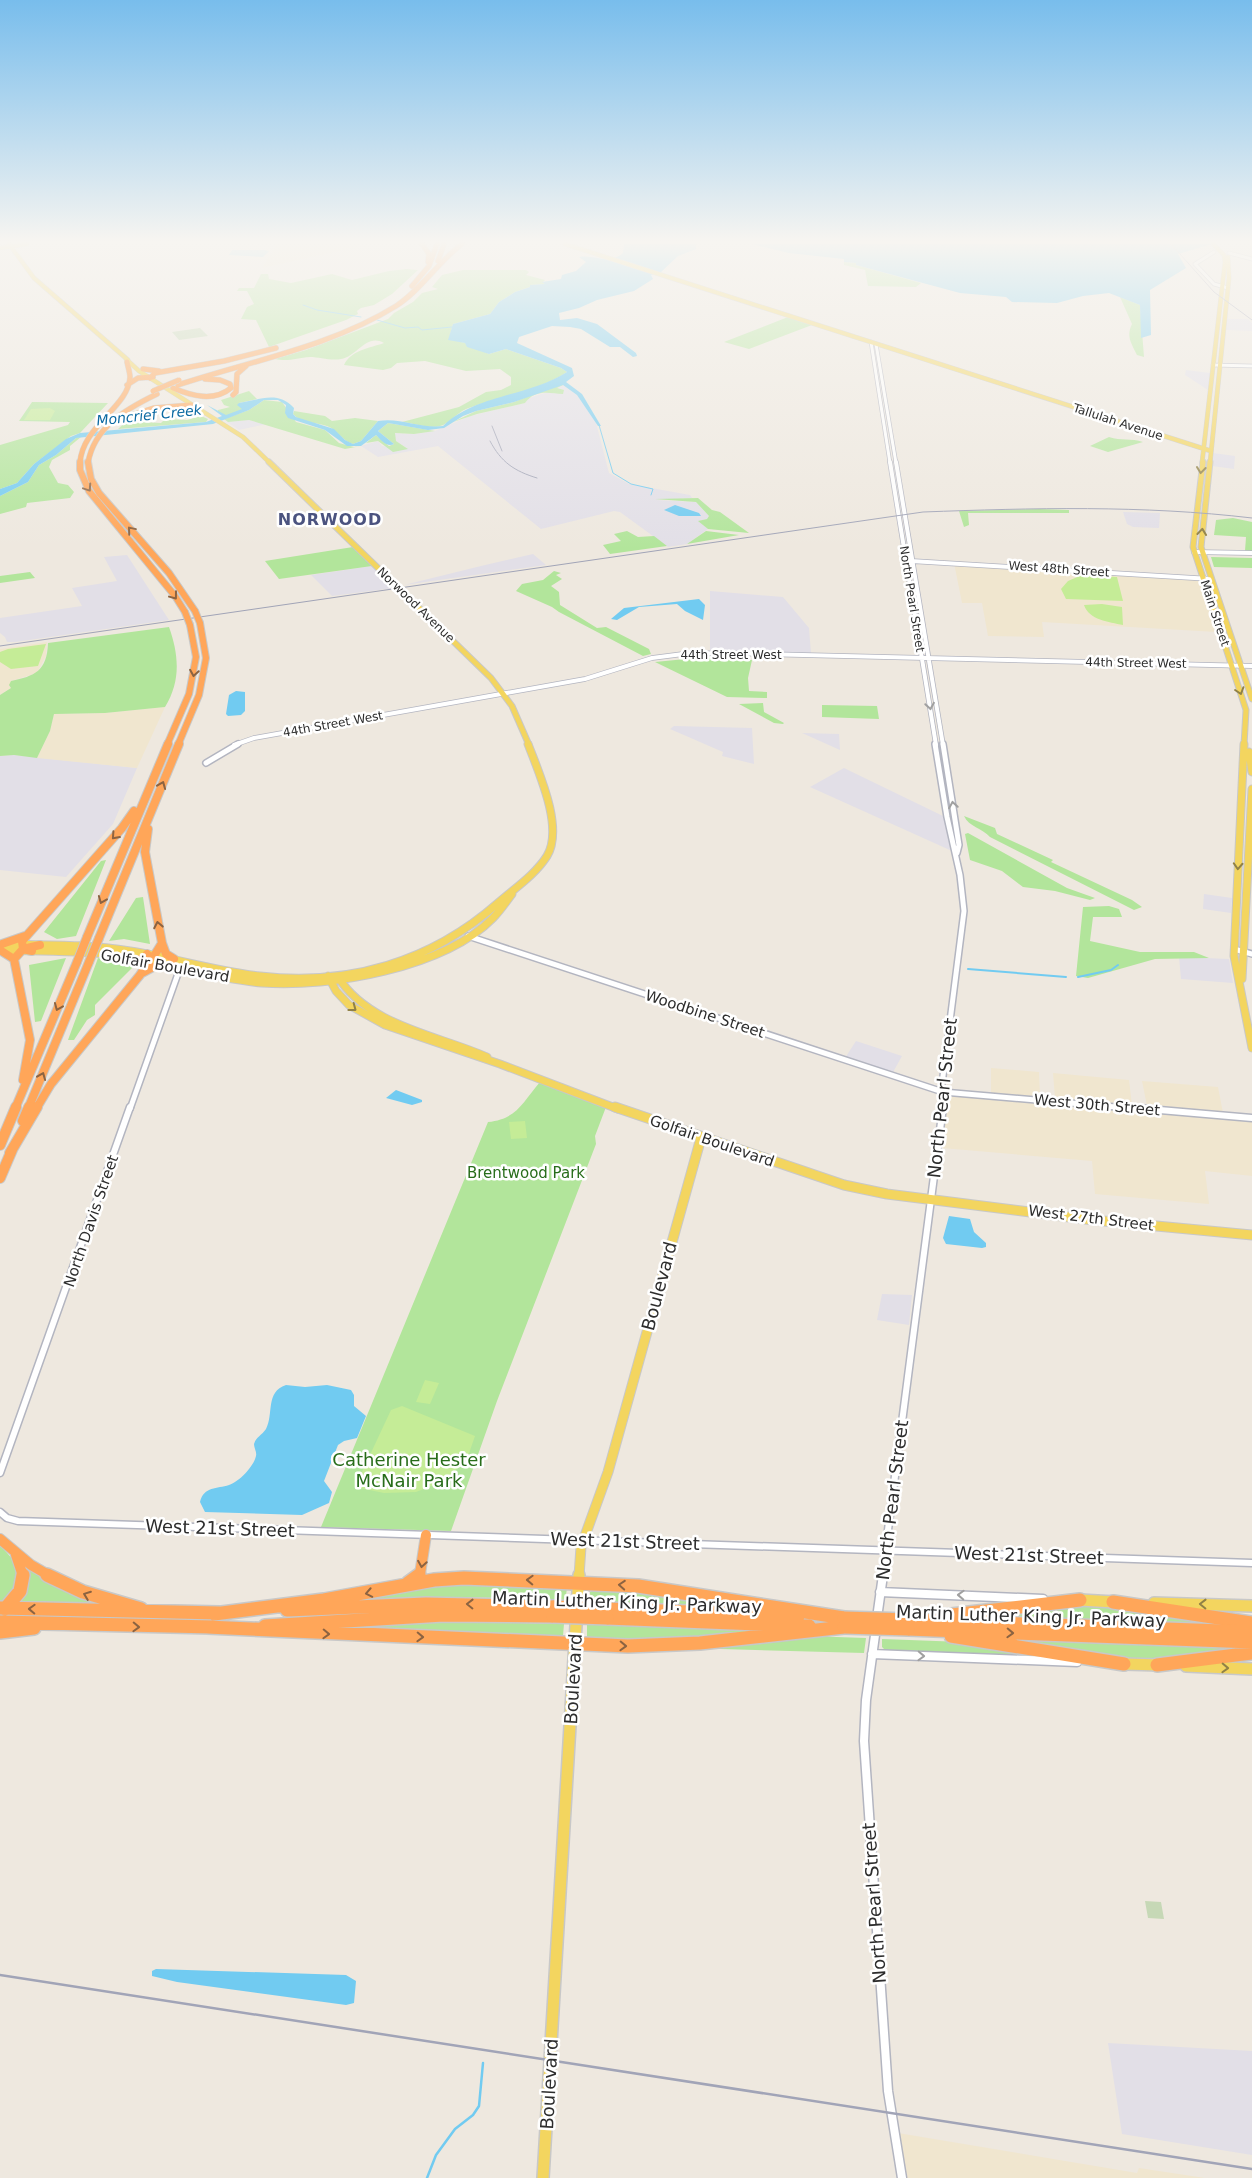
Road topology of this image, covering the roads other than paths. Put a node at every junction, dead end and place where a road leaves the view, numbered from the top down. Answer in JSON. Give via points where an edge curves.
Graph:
{"nodes":[{"id":1,"x":110,"y":346,"type":"edge"},
{"id":2,"x":293,"y":346,"type":"edge"},
{"id":3,"x":296,"y":346,"type":"edge"},
{"id":4,"x":873,"y":346,"type":"edge"},
{"id":5,"x":873,"y":346,"type":"edge"},
{"id":6,"x":881,"y":346,"type":"edge"},
{"id":7,"x":1215,"y":346,"type":"edge"},
{"id":8,"x":1221,"y":346,"type":"edge"},
{"id":9,"x":279,"y":350,"type":"junction"},
{"id":10,"x":126,"y":360,"type":"junction"},
{"id":11,"x":1213,"y":365,"type":"junction"},
{"id":12,"x":1220,"y":365,"type":"junction"},
{"id":13,"x":1252,"y":366,"type":"edge"},
{"id":14,"x":143,"y":369,"type":"junction"},
{"id":15,"x":166,"y":371,"type":"junction"},
{"id":16,"x":151,"y":376,"type":"junction"},
{"id":17,"x":179,"y":384,"type":"junction"},
{"id":18,"x":127,"y":385,"type":"junction"},
{"id":19,"x":236,"y":388,"type":"junction"},
{"id":20,"x":243,"y":389,"type":"dead end"},
{"id":21,"x":155,"y":392,"type":"junction"},
{"id":22,"x":233,"y":395,"type":"dead end"},
{"id":23,"x":191,"y":405,"type":"junction"},
{"id":24,"x":175,"y":406,"type":"junction"},
{"id":25,"x":1208,"y":406,"type":"junction"},
{"id":26,"x":197,"y":408,"type":"junction"},
{"id":27,"x":213,"y":416,"type":"junction"},
{"id":28,"x":1214,"y":423,"type":"junction"},
{"id":29,"x":107,"y":427,"type":"junction"},
{"id":30,"x":94,"y":430,"type":"junction"},
{"id":31,"x":1204,"y":449,"type":"junction"},
{"id":32,"x":1210,"y":452,"type":"junction"},
{"id":33,"x":1194,"y":552,"type":"junction"},
{"id":34,"x":1202,"y":552,"type":"junction"},
{"id":35,"x":1252,"y":553,"type":"edge"},
{"id":36,"x":906,"y":561,"type":"junction"},
{"id":37,"x":912,"y":561,"type":"junction"},
{"id":38,"x":172,"y":579,"type":"joint"},
{"id":39,"x":1203,"y":579,"type":"junction"},
{"id":40,"x":1211,"y":579,"type":"junction"},
{"id":41,"x":162,"y":580,"type":"joint"},
{"id":42,"x":185,"y":612,"type":"joint"},
{"id":43,"x":200,"y":623,"type":"joint"},
{"id":44,"x":922,"y":658,"type":"junction"},
{"id":45,"x":929,"y":658,"type":"junction"},
{"id":46,"x":1232,"y":665,"type":"junction"},
{"id":47,"x":1240,"y":665,"type":"junction"},
{"id":48,"x":1252,"y":666,"type":"edge"},
{"id":49,"x":504,"y":692,"type":"junction"},
{"id":50,"x":1252,"y":699,"type":"edge"},
{"id":51,"x":1245,"y":741,"type":"junction"},
{"id":52,"x":206,"y":763,"type":"dead end"},
{"id":53,"x":1252,"y":772,"type":"edge"},
{"id":54,"x":151,"y":781,"type":"junction"},
{"id":55,"x":1252,"y":789,"type":"edge"},
{"id":56,"x":153,"y":808,"type":"junction"},
{"id":57,"x":957,"y":854,"type":"junction"},
{"id":58,"x":515,"y":890,"type":"junction"},
{"id":59,"x":490,"y":910,"type":"junction"},
{"id":60,"x":481,"y":927,"type":"junction"},
{"id":61,"x":28,"y":934,"type":"junction"},
{"id":62,"x":468,"y":936,"type":"junction"},
{"id":63,"x":100,"y":938,"type":"joint"},
{"id":64,"x":162,"y":943,"type":"junction"},
{"id":65,"x":40,"y":945,"type":"joint"},
{"id":66,"x":0,"y":947,"type":"edge"},
{"id":67,"x":21,"y":948,"type":"junction"},
{"id":68,"x":1234,"y":949,"type":"junction"},
{"id":69,"x":32,"y":951,"type":"joint"},
{"id":70,"x":1248,"y":953,"type":"edge"},
{"id":71,"x":148,"y":957,"type":"junction"},
{"id":72,"x":14,"y":959,"type":"junction"},
{"id":73,"x":89,"y":962,"type":"joint"},
{"id":74,"x":170,"y":962,"type":"junction"},
{"id":75,"x":180,"y":968,"type":"junction"},
{"id":76,"x":234,"y":973,"type":"junction"},
{"id":77,"x":140,"y":975,"type":"junction"},
{"id":78,"x":338,"y":978,"type":"junction"},
{"id":79,"x":329,"y":979,"type":"junction"},
{"id":80,"x":1242,"y":986,"type":"junction"},
{"id":81,"x":1252,"y":1048,"type":"edge"},
{"id":82,"x":500,"y":1064,"type":"junction"},
{"id":83,"x":943,"y":1092,"type":"junction"},
{"id":84,"x":17,"y":1105,"type":"junction"},
{"id":85,"x":1252,"y":1118,"type":"edge"},
{"id":86,"x":701,"y":1138,"type":"junction"},
{"id":87,"x":0,"y":1145,"type":"edge"},
{"id":88,"x":10,"y":1153,"type":"junction"},
{"id":89,"x":0,"y":1178,"type":"edge"},
{"id":90,"x":930,"y":1200,"type":"junction"},
{"id":91,"x":1252,"y":1235,"type":"edge"},
{"id":92,"x":0,"y":1473,"type":"edge"},
{"id":93,"x":0,"y":1512,"type":"edge"},
{"id":94,"x":426,"y":1535,"type":"junction"},
{"id":95,"x":583,"y":1540,"type":"junction"},
{"id":96,"x":3,"y":1542,"type":"edge"},
{"id":97,"x":886,"y":1550,"type":"junction"},
{"id":98,"x":1252,"y":1564,"type":"edge"},
{"id":99,"x":579,"y":1582,"type":"junction"},
{"id":100,"x":405,"y":1585,"type":"junction"},
{"id":101,"x":880,"y":1592,"type":"junction"},
{"id":102,"x":1080,"y":1600,"type":"junction"},
{"id":103,"x":1113,"y":1602,"type":"junction"},
{"id":104,"x":1252,"y":1606,"type":"edge"},
{"id":105,"x":2,"y":1609,"type":"edge"},
{"id":106,"x":553,"y":1612,"type":"junction"},
{"id":107,"x":168,"y":1614,"type":"junction"},
{"id":108,"x":214,"y":1614,"type":"junction"},
{"id":109,"x":928,"y":1620,"type":"junction"},
{"id":110,"x":0,"y":1622,"type":"edge"},
{"id":111,"x":844,"y":1622,"type":"junction"},
{"id":112,"x":1252,"y":1623,"type":"edge"},
{"id":113,"x":67,"y":1624,"type":"junction"},
{"id":114,"x":908,"y":1624,"type":"junction"},
{"id":115,"x":207,"y":1627,"type":"junction"},
{"id":116,"x":0,"y":1632,"type":"edge"},
{"id":117,"x":1252,"y":1632,"type":"edge"},
{"id":118,"x":1252,"y":1642,"type":"edge"},
{"id":119,"x":574,"y":1644,"type":"junction"},
{"id":120,"x":1252,"y":1653,"type":"edge"},
{"id":121,"x":872,"y":1654,"type":"junction"},
{"id":122,"x":1124,"y":1664,"type":"junction"},
{"id":123,"x":1157,"y":1665,"type":"junction"},
{"id":124,"x":1252,"y":1669,"type":"edge"},
{"id":125,"x":543,"y":2178,"type":"edge"},
{"id":126,"x":902,"y":2178,"type":"edge"}],
"edges":[{"from":1,"to":10,"type":"main road"},
{"from":2,"to":17,"type":"highway"},
{"from":3,"to":9,"type":"highway"},
{"from":4,"to":36,"type":"street","name":"North Pearl Street"},
{"from":5,"to":37,"type":"street","name":"North Pearl Street"},
{"from":6,"to":31,"type":"main road","name":"Tallulah Avenue"},
{"from":7,"to":11,"type":"main road","name":"Main Street"},
{"from":8,"to":12,"type":"main road","name":"Main Street"},
{"from":9,"to":15,"type":"highway"},
{"from":9,"to":17,"type":"highway"},
{"from":9,"to":19,"type":"highway","via":[[239,370]]},
{"from":10,"to":14,"type":"main road","name":"Norwood Avenue"},
{"from":10,"to":16,"type":"main road","name":"Norwood Avenue"},
{"from":10,"to":18,"type":"highway","via":[[129,370]]},
{"from":11,"to":12,"type":"street"},
{"from":11,"to":25,"type":"main road","name":"Main Street"},
{"from":12,"to":13,"type":"street"},
{"from":12,"to":28,"type":"main road","name":"Main Street"},
{"from":14,"to":15,"type":"highway"},
{"from":14,"to":16,"type":"main road","name":"Norwood Avenue"},
{"from":15,"to":16,"type":"highway"},
{"from":16,"to":17,"type":"main road","name":"Norwood Avenue"},
{"from":16,"to":18,"type":"highway","via":[[133,380]]},
{"from":16,"to":23,"type":"main road","name":"Norwood Avenue"},
{"from":17,"to":17,"type":"highway","via":[[215,379],[226,381],[231,386],[223,393],[207,396],[191,395]]},
{"from":17,"to":21,"type":"highway"},
{"from":17,"to":27,"type":"main road","name":"Norwood Avenue"},
{"from":18,"to":30,"type":"highway","via":[[124,396]]},
{"from":19,"to":20,"type":"highway"},
{"from":19,"to":22,"type":"highway"},
{"from":21,"to":29,"type":"highway"},
{"from":21,"to":30,"type":"highway","via":[[118,409]]},
{"from":23,"to":24,"type":"highway"},
{"from":23,"to":26,"type":"main road","name":"Norwood Avenue"},
{"from":24,"to":26,"type":"highway"},
{"from":24,"to":29,"type":"highway","via":[[138,412]]},
{"from":25,"to":28,"type":"main road","via":[[1210,421]]},
{"from":25,"to":31,"type":"main road","name":"Main Street"},
{"from":26,"to":27,"type":"main road","name":"Norwood Avenue"},
{"from":27,"to":49,"type":"main road","name":"Norwood Avenue","via":[[254,447]]},
{"from":28,"to":32,"type":"main road","name":"Main Street"},
{"from":38,"to":29,"type":"highway","one_way":true,"via":[[94,484],[88,465],[96,441]]},
{"from":30,"to":41,"type":"highway","one_way":true,"via":[[85,442],[79,463],[83,482]]},
{"from":31,"to":32,"type":"main road","name":"Tallulah Avenue"},
{"from":31,"to":33,"type":"main road","name":"Main Street","one_way":true},
{"from":34,"to":32,"type":"main road","name":"Main Street","one_way":true},
{"from":33,"to":34,"type":"street"},
{"from":33,"to":39,"type":"main road","name":"Main Street"},
{"from":34,"to":35,"type":"street"},
{"from":34,"to":40,"type":"main road","name":"Main Street"},
{"from":36,"to":37,"type":"street","name":"West 48th Street"},
{"from":36,"to":44,"type":"street","name":"North Pearl Street"},
{"from":37,"to":39,"type":"street","name":"West 48th Street"},
{"from":37,"to":45,"type":"street","name":"North Pearl Street"},
{"from":38,"to":43,"type":"highway","bridge":true},
{"from":39,"to":40,"type":"street","name":"West 48th Street"},
{"from":39,"to":46,"type":"main road","name":"Main Street"},
{"from":40,"to":47,"type":"main road","name":"Main Street"},
{"from":41,"to":42,"type":"highway","one_way":true},
{"from":42,"to":54,"type":"highway","one_way":true,"bridge":true,"via":[[196,650],[194,679]]},
{"from":56,"to":43,"type":"highway","one_way":true,"via":[[203,680],[206,651]]},
{"from":44,"to":45,"type":"street","name":"44th Street West"},
{"from":44,"to":49,"type":"street","name":"44th Street West","via":[[683,654],[637,662],[585,679]]},
{"from":44,"to":57,"type":"street","name":"North Pearl Street","one_way":true,"via":[[947,817]]},
{"from":45,"to":46,"type":"street","name":"44th Street West"},
{"from":57,"to":45,"type":"street","name":"North Pearl Street","one_way":true,"via":[[956,823]]},
{"from":46,"to":47,"type":"street","name":"44th Street West"},
{"from":46,"to":51,"type":"main road","name":"Main Street","one_way":true,"via":[[1246,710]]},
{"from":47,"to":48,"type":"street","name":"44th Street West"},
{"from":47,"to":50,"type":"main road","name":"Main Street"},
{"from":49,"to":52,"type":"street","name":"44th Street West","via":[[254,738],[227,749]]},
{"from":49,"to":58,"type":"main road","name":"Norwood Avenue","via":[[519,721],[552,818],[554,838],[546,857]]},
{"from":51,"to":53,"type":"main road","via":[[1249,745]]},
{"from":51,"to":68,"type":"main road","name":"Main Street","one_way":true},
{"from":54,"to":61,"type":"highway","one_way":true,"via":[[122,828]]},
{"from":54,"to":84,"type":"highway","one_way":true,"bridge":true},
{"from":55,"to":70,"type":"main road","name":"Main Street"},
{"from":56,"to":63,"type":"highway"},
{"from":64,"to":56,"type":"highway","one_way":true,"via":[[145,852]]},
{"from":57,"to":83,"type":"street","name":"North Pearl Street","via":[[964,911]]},
{"from":58,"to":59,"type":"main road"},
{"from":58,"to":60,"type":"main road"},
{"from":59,"to":60,"type":"main road","via":[[492,914]]},
{"from":59,"to":78,"type":"main road","via":[[464,931],[422,953]]},
{"from":60,"to":62,"type":"main road"},
{"from":61,"to":66,"type":"highway"},
{"from":61,"to":67,"type":"highway"},
{"from":62,"to":78,"type":"main road","via":[[413,962],[377,974]]},
{"from":62,"to":83,"type":"street","name":"Woodbine Street"},
{"from":63,"to":73,"type":"highway","bridge":true},
{"from":64,"to":71,"type":"highway","via":[[160,951]]},
{"from":64,"to":74,"type":"highway"},
{"from":65,"to":67,"type":"highway"},
{"from":65,"to":71,"type":"main road","name":"Golfair Boulevard","via":[[109,948]]},
{"from":66,"to":67,"type":"main road"},
{"from":66,"to":72,"type":"highway"},
{"from":67,"to":69,"type":"highway"},
{"from":67,"to":72,"type":"highway"},
{"from":68,"to":70,"type":"street"},
{"from":68,"to":80,"type":"main road","name":"Main Street"},
{"from":69,"to":71,"type":"main road","name":"Golfair Boulevard"},
{"from":70,"to":80,"type":"main road","name":"Main Street"},
{"from":71,"to":74,"type":"main road","name":"Golfair Boulevard"},
{"from":71,"to":77,"type":"highway"},
{"from":72,"to":84,"type":"highway","via":[[30,1040]]},
{"from":88,"to":73,"type":"highway","one_way":true},
{"from":74,"to":75,"type":"main road","name":"Golfair Boulevard"},
{"from":74,"to":76,"type":"main road","name":"Golfair Boulevard"},
{"from":74,"to":77,"type":"highway"},
{"from":75,"to":76,"type":"street","via":[[187,966]]},
{"from":75,"to":79,"type":"main road","name":"Golfair Boulevard","via":[[260,982]]},
{"from":75,"to":92,"type":"street","name":"North Davis Street"},
{"from":76,"to":79,"type":"main road","name":"Golfair Boulevard"},
{"from":77,"to":88,"type":"highway","via":[[51,1084]]},
{"from":78,"to":79,"type":"main road"},
{"from":78,"to":82,"type":"main road","name":"Golfair Boulevard","via":[[354,999],[378,1014],[470,1049]]},
{"from":79,"to":82,"type":"main road","name":"Golfair Boulevard","one_way":true,"via":[[344,1001],[367,1017]]},
{"from":80,"to":81,"type":"main road","name":"Main Street"},
{"from":82,"to":86,"type":"main road","name":"Golfair Boulevard"},
{"from":83,"to":85,"type":"street","name":"West 30th Street"},
{"from":83,"to":90,"type":"street","name":"North Pearl Street"},
{"from":84,"to":87,"type":"highway"},
{"from":86,"to":90,"type":"main road","name":"Golfair Boulevard","via":[[844,1185]]},
{"from":86,"to":95,"type":"main road","name":"Boulevard","via":[[608,1472]]},
{"from":88,"to":89,"type":"highway"},
{"from":90,"to":91,"type":"main road","name":"West 27th Street"},
{"from":90,"to":97,"type":"street","name":"North Pearl Street"},
{"from":93,"to":94,"type":"street","name":"West 21st Street","via":[[18,1521]]},
{"from":94,"to":95,"type":"street","name":"West 21st Street"},
{"from":94,"to":100,"type":"highway","one_way":true,"via":[[420,1574]]},
{"from":95,"to":97,"type":"street","name":"West 21st Street"},
{"from":95,"to":99,"type":"main road","name":"Boulevard"},
{"from":96,"to":105,"type":"highway","via":[[17,1556],[24,1576],[19,1593]]},
{"from":107,"to":96,"type":"highway","one_way":true,"via":[[105,1601],[77,1591],[48,1576]]},
{"from":97,"to":98,"type":"street","name":"West 21st Street"},
{"from":97,"to":101,"type":"street","name":"North Pearl Street"},
{"from":99,"to":100,"type":"highway","one_way":true,"via":[[464,1578]]},
{"from":111,"to":99,"type":"highway","one_way":true,"via":[[655,1588]]},
{"from":99,"to":119,"type":"main road","name":"Boulevard"},
{"from":100,"to":108,"type":"highway","one_way":true,"via":[[324,1600]]},
{"from":102,"to":101,"type":"street","one_way":true},
{"from":101,"to":121,"type":"street","name":"North Pearl Street"},
{"from":102,"to":103,"type":"main road"},
{"from":102,"to":109,"type":"highway"},
{"from":104,"to":103,"type":"main road","one_way":true},
{"from":103,"to":112,"type":"highway"},
{"from":107,"to":105,"type":"highway","name":"Martin Luther King Jr. Parkway","one_way":true},
{"from":106,"to":108,"type":"highway","name":"Martin Luther King Jr. Parkway","one_way":true,"via":[[426,1604]]},
{"from":106,"to":111,"type":"highway","name":"Martin Luther King Jr. Parkway","bridge":true},
{"from":106,"to":115,"type":"highway","name":"Martin Luther King Jr. Parkway"},
{"from":107,"to":108,"type":"highway","name":"Martin Luther King Jr. Parkway"},
{"from":109,"to":114,"type":"highway","name":"Martin Luther King Jr. Parkway"},
{"from":109,"to":117,"type":"highway","name":"Martin Luther King Jr. Parkway"},
{"from":110,"to":113,"type":"highway","name":"Martin Luther King Jr. Parkway"},
{"from":111,"to":114,"type":"highway","name":"Martin Luther King Jr. Parkway","bridge":true},
{"from":119,"to":111,"type":"highway","one_way":true,"via":[[678,1645]]},
{"from":113,"to":115,"type":"highway","name":"Martin Luther King Jr. Parkway","one_way":true},
{"from":113,"to":116,"type":"highway"},
{"from":114,"to":118,"type":"highway","name":"Martin Luther King Jr. Parkway","one_way":true},
{"from":114,"to":122,"type":"highway"},
{"from":115,"to":119,"type":"highway","one_way":true},
{"from":119,"to":125,"type":"main road","name":"Boulevard"},
{"from":120,"to":123,"type":"highway"},
{"from":121,"to":122,"type":"street","one_way":true},
{"from":121,"to":126,"type":"street","name":"North Pearl Street","via":[[864,1741],[866,1786],[888,2091]]},
{"from":122,"to":123,"type":"main road"},
{"from":123,"to":124,"type":"main road","one_way":true}]}
